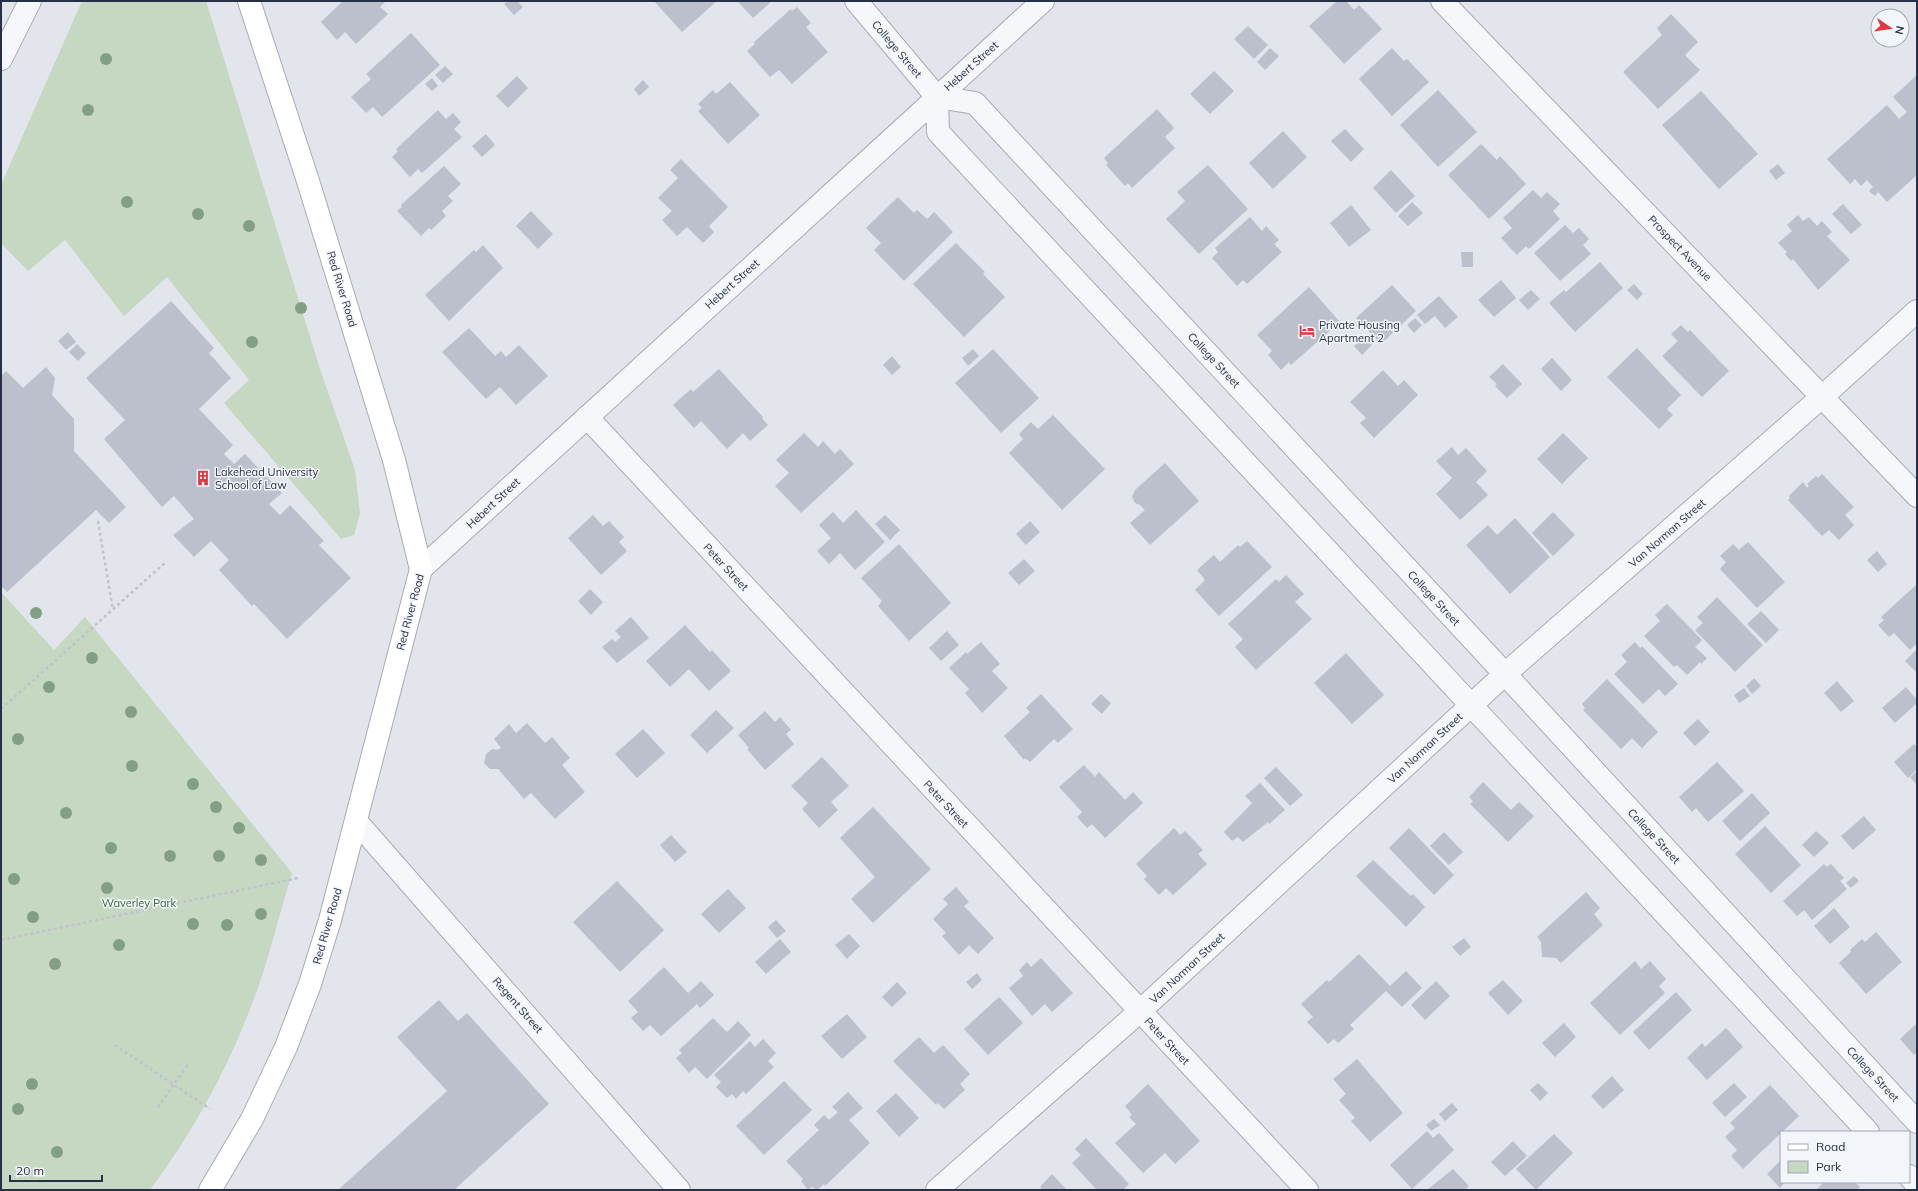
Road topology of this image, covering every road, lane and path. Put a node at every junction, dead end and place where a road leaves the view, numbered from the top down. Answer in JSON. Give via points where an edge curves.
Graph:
{"nodes":[{"id":1,"x":30,"y":1,"type":"edge"},
{"id":2,"x":249,"y":1,"type":"edge"},
{"id":3,"x":856,"y":1,"type":"edge"},
{"id":4,"x":1043,"y":1,"type":"edge"},
{"id":5,"x":1442,"y":1,"type":"edge"},
{"id":6,"x":1,"y":59,"type":"edge"},
{"id":7,"x":937,"y":97,"type":"junction"},
{"id":8,"x":1917,"y":311,"type":"edge"},
{"id":9,"x":1823,"y":396,"type":"junction"},
{"id":10,"x":587,"y":417,"type":"junction"},
{"id":11,"x":1917,"y":496,"type":"edge"},
{"id":12,"x":98,"y":521,"type":"dead end"},
{"id":13,"x":166,"y":562,"type":"dead end"},
{"id":14,"x":421,"y":569,"type":"junction"},
{"id":15,"x":113,"y":610,"type":"junction"},
{"id":16,"x":1505,"y":674,"type":"junction"},
{"id":17,"x":1471,"y":705,"type":"junction"},
{"id":18,"x":1,"y":709,"type":"edge"},
{"id":19,"x":356,"y":820,"type":"junction"},
{"id":20,"x":298,"y":878,"type":"dead end"},
{"id":21,"x":1,"y":940,"type":"edge"},
{"id":22,"x":1139,"y":1012,"type":"junction"},
{"id":23,"x":115,"y":1044,"type":"dead end"},
{"id":24,"x":189,"y":1063,"type":"dead end"},
{"id":25,"x":174,"y":1085,"type":"junction"},
{"id":26,"x":158,"y":1107,"type":"dead end"},
{"id":27,"x":210,"y":1109,"type":"dead end"},
{"id":28,"x":1917,"y":1122,"type":"edge"},
{"id":29,"x":1867,"y":1131,"type":"edge"},
{"id":30,"x":1910,"y":1177,"type":"edge"},
{"id":31,"x":1917,"y":1185,"type":"edge"},
{"id":32,"x":210,"y":1190,"type":"edge"},
{"id":33,"x":679,"y":1190,"type":"edge"},
{"id":34,"x":937,"y":1190,"type":"edge"},
{"id":35,"x":1307,"y":1190,"type":"edge"}],
"edges":[{"from":1,"to":6,"type":"street"},
{"from":2,"to":14,"type":"main road","name":"Red River Road","via":[[308,181],[394,460]]},
{"from":3,"to":7,"type":"street","name":"College Street"},
{"from":4,"to":7,"type":"street","name":"Hebert Street"},
{"from":5,"to":9,"type":"street","name":"Prospect Avenue"},
{"from":7,"to":10,"type":"street","name":"Hebert Street"},
{"from":7,"to":16,"type":"street","name":"College Street","via":[[975,103]]},
{"from":7,"to":17,"type":"street","via":[[938,132]]},
{"from":8,"to":9,"type":"street","name":"Van Norman Street"},
{"from":9,"to":11,"type":"street","name":"Prospect Avenue"},
{"from":9,"to":16,"type":"street","name":"Van Norman Street"},
{"from":10,"to":14,"type":"street","name":"Hebert Street"},
{"from":10,"to":22,"type":"street","name":"Peter Street"},
{"from":12,"to":15,"type":"path"},
{"from":13,"to":15,"type":"path"},
{"from":14,"to":19,"type":"main road","name":"Red River Road"},
{"from":15,"to":18,"type":"path"},
{"from":16,"to":17,"type":"street","name":"Van Norman Street"},
{"from":16,"to":28,"type":"street","name":"College Street"},
{"from":17,"to":22,"type":"street","name":"Van Norman Street"},
{"from":17,"to":29,"type":"street"},
{"from":19,"to":32,"type":"main road","name":"Red River Road","via":[[330,920],[310,984],[286,1047],[252,1119]]},
{"from":19,"to":33,"type":"street","name":"Regent Street"},
{"from":20,"to":21,"type":"path"},
{"from":22,"to":34,"type":"street","name":"Van Norman Street"},
{"from":22,"to":35,"type":"street","name":"Peter Street"},
{"from":23,"to":25,"type":"path"},
{"from":24,"to":25,"type":"path"},
{"from":25,"to":26,"type":"path"},
{"from":25,"to":27,"type":"path"},
{"from":30,"to":31,"type":"street"}]}
